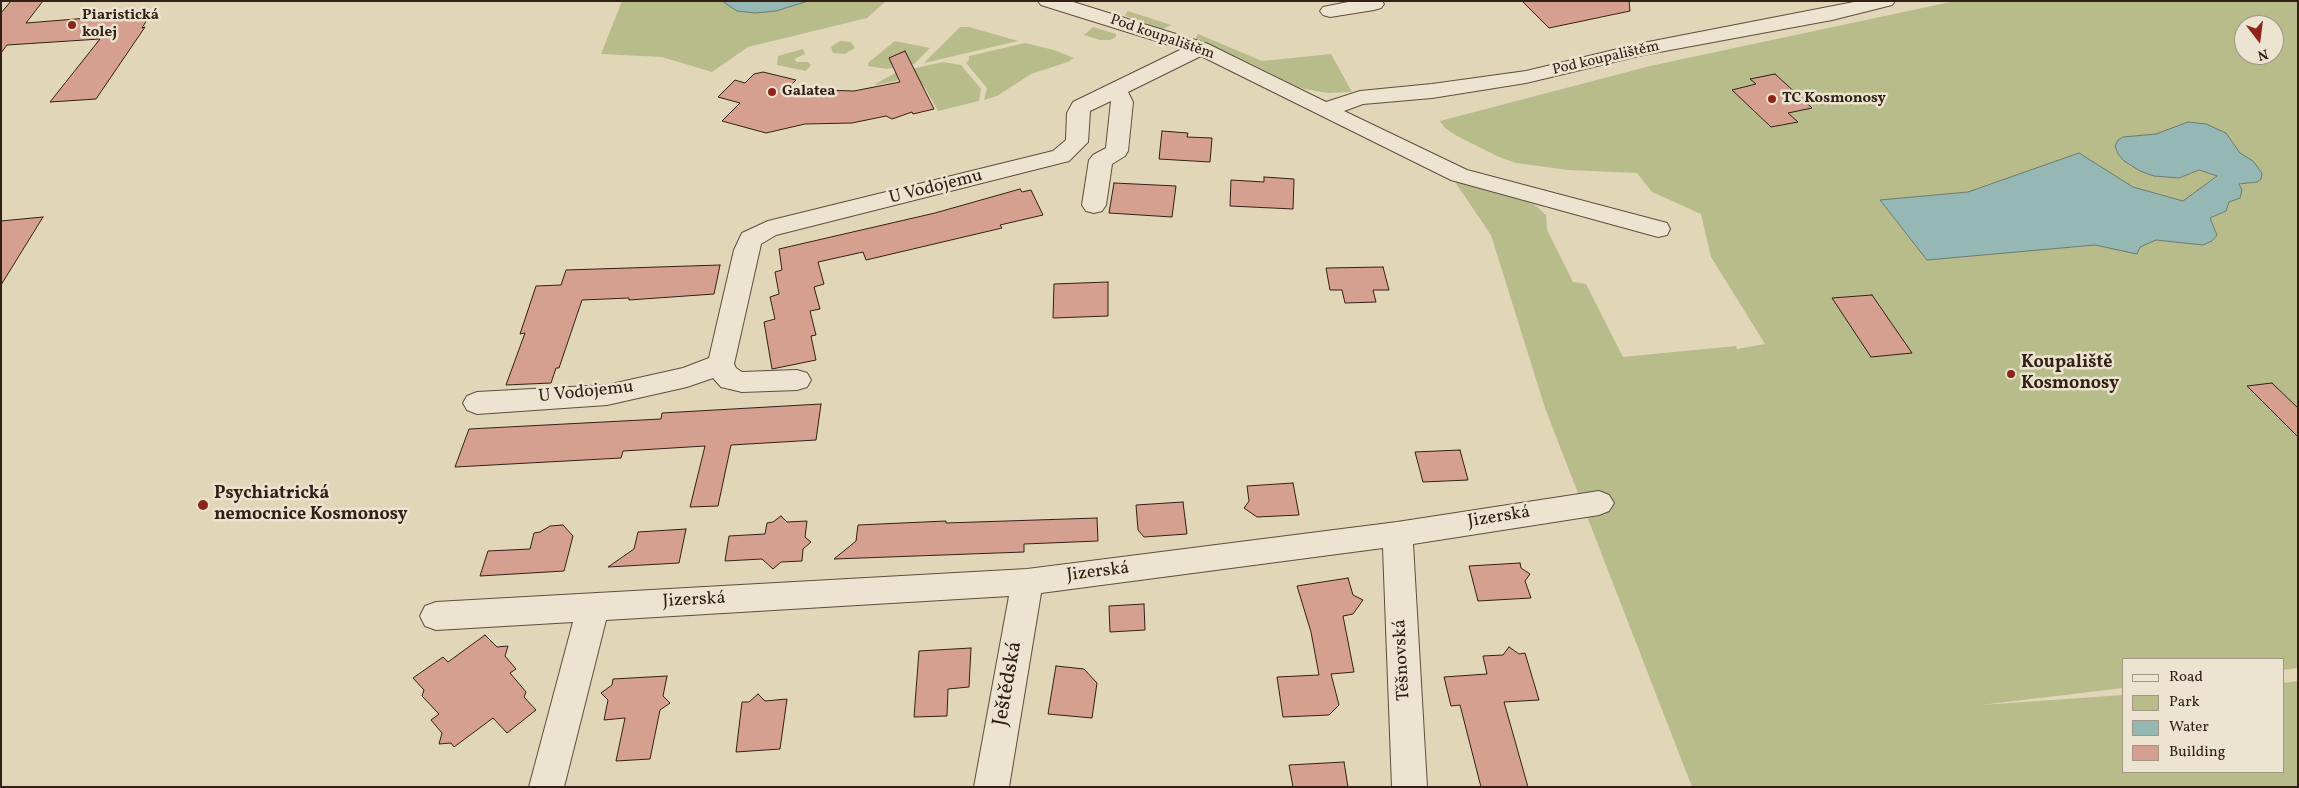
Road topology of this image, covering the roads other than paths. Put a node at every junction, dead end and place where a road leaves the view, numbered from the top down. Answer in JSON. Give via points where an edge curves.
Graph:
{"nodes":[{"id":1,"x":1048,"y":1,"type":"edge"},
{"id":2,"x":1885,"y":1,"type":"edge"},
{"id":3,"x":1374,"y":4,"type":"dead end"},
{"id":4,"x":1322,"y":8,"type":"edge"},
{"id":5,"x":1201,"y":48,"type":"junction"},
{"id":6,"x":1116,"y":89,"type":"junction"},
{"id":7,"x":1360,"y":98,"type":"junction"},
{"id":8,"x":1326,"y":110,"type":"junction"},
{"id":9,"x":1384,"y":140,"type":"junction"},
{"id":10,"x":1094,"y":205,"type":"dead end"},
{"id":11,"x":1658,"y":229,"type":"dead end"},
{"id":12,"x":721,"y":364,"type":"junction"},
{"id":13,"x":797,"y":380,"type":"dead end"},
{"id":14,"x":477,"y":403,"type":"dead end"},
{"id":15,"x":1599,"y":503,"type":"dead end"},
{"id":16,"x":1397,"y":534,"type":"junction"},
{"id":17,"x":1026,"y":582,"type":"junction"},
{"id":18,"x":593,"y":607,"type":"junction"},
{"id":19,"x":436,"y":616,"type":"dead end"},
{"id":20,"x":546,"y":787,"type":"edge"},
{"id":21,"x":991,"y":787,"type":"edge"},
{"id":22,"x":1410,"y":787,"type":"edge"}],
"edges":[{"from":1,"to":5,"type":"street","name":"Pod koupalištěm"},
{"from":2,"to":7,"type":"street","name":"Pod koupalištěm","via":[[1649,48],[1526,77]]},
{"from":3,"to":4,"type":"street"},
{"from":5,"to":6,"type":"street","name":"U Vodojemu"},
{"from":5,"to":8,"type":"street","name":"Pod koupalištěm"},
{"from":6,"to":10,"type":"street","via":[[1122,102],[1117,151],[1101,160]]},
{"from":6,"to":12,"type":"street","name":"U Vodojemu","via":[[1081,107],[1077,142],[1062,156],[768,230],[751,239]]},
{"from":7,"to":8,"type":"street","name":"Pod koupalištěm"},
{"from":7,"to":9,"type":"street"},
{"from":8,"to":9,"type":"street","name":"Pod koupalištěm"},
{"from":9,"to":11,"type":"street","name":"Pod koupalištěm","via":[[1459,175]]},
{"from":12,"to":13,"type":"street","via":[[731,380]]},
{"from":12,"to":14,"type":"street","name":"U Vodojemu","via":[[687,377],[607,395]]},
{"from":15,"to":16,"type":"street","name":"Jizerská"},
{"from":16,"to":17,"type":"street","name":"Jizerská"},
{"from":16,"to":22,"type":"street","name":"Těšnovská"},
{"from":17,"to":18,"type":"street","name":"Jizerská"},
{"from":17,"to":21,"type":"street","name":"Ještědská"},
{"from":18,"to":19,"type":"street","name":"Jizerská"},
{"from":18,"to":20,"type":"street"}]}
